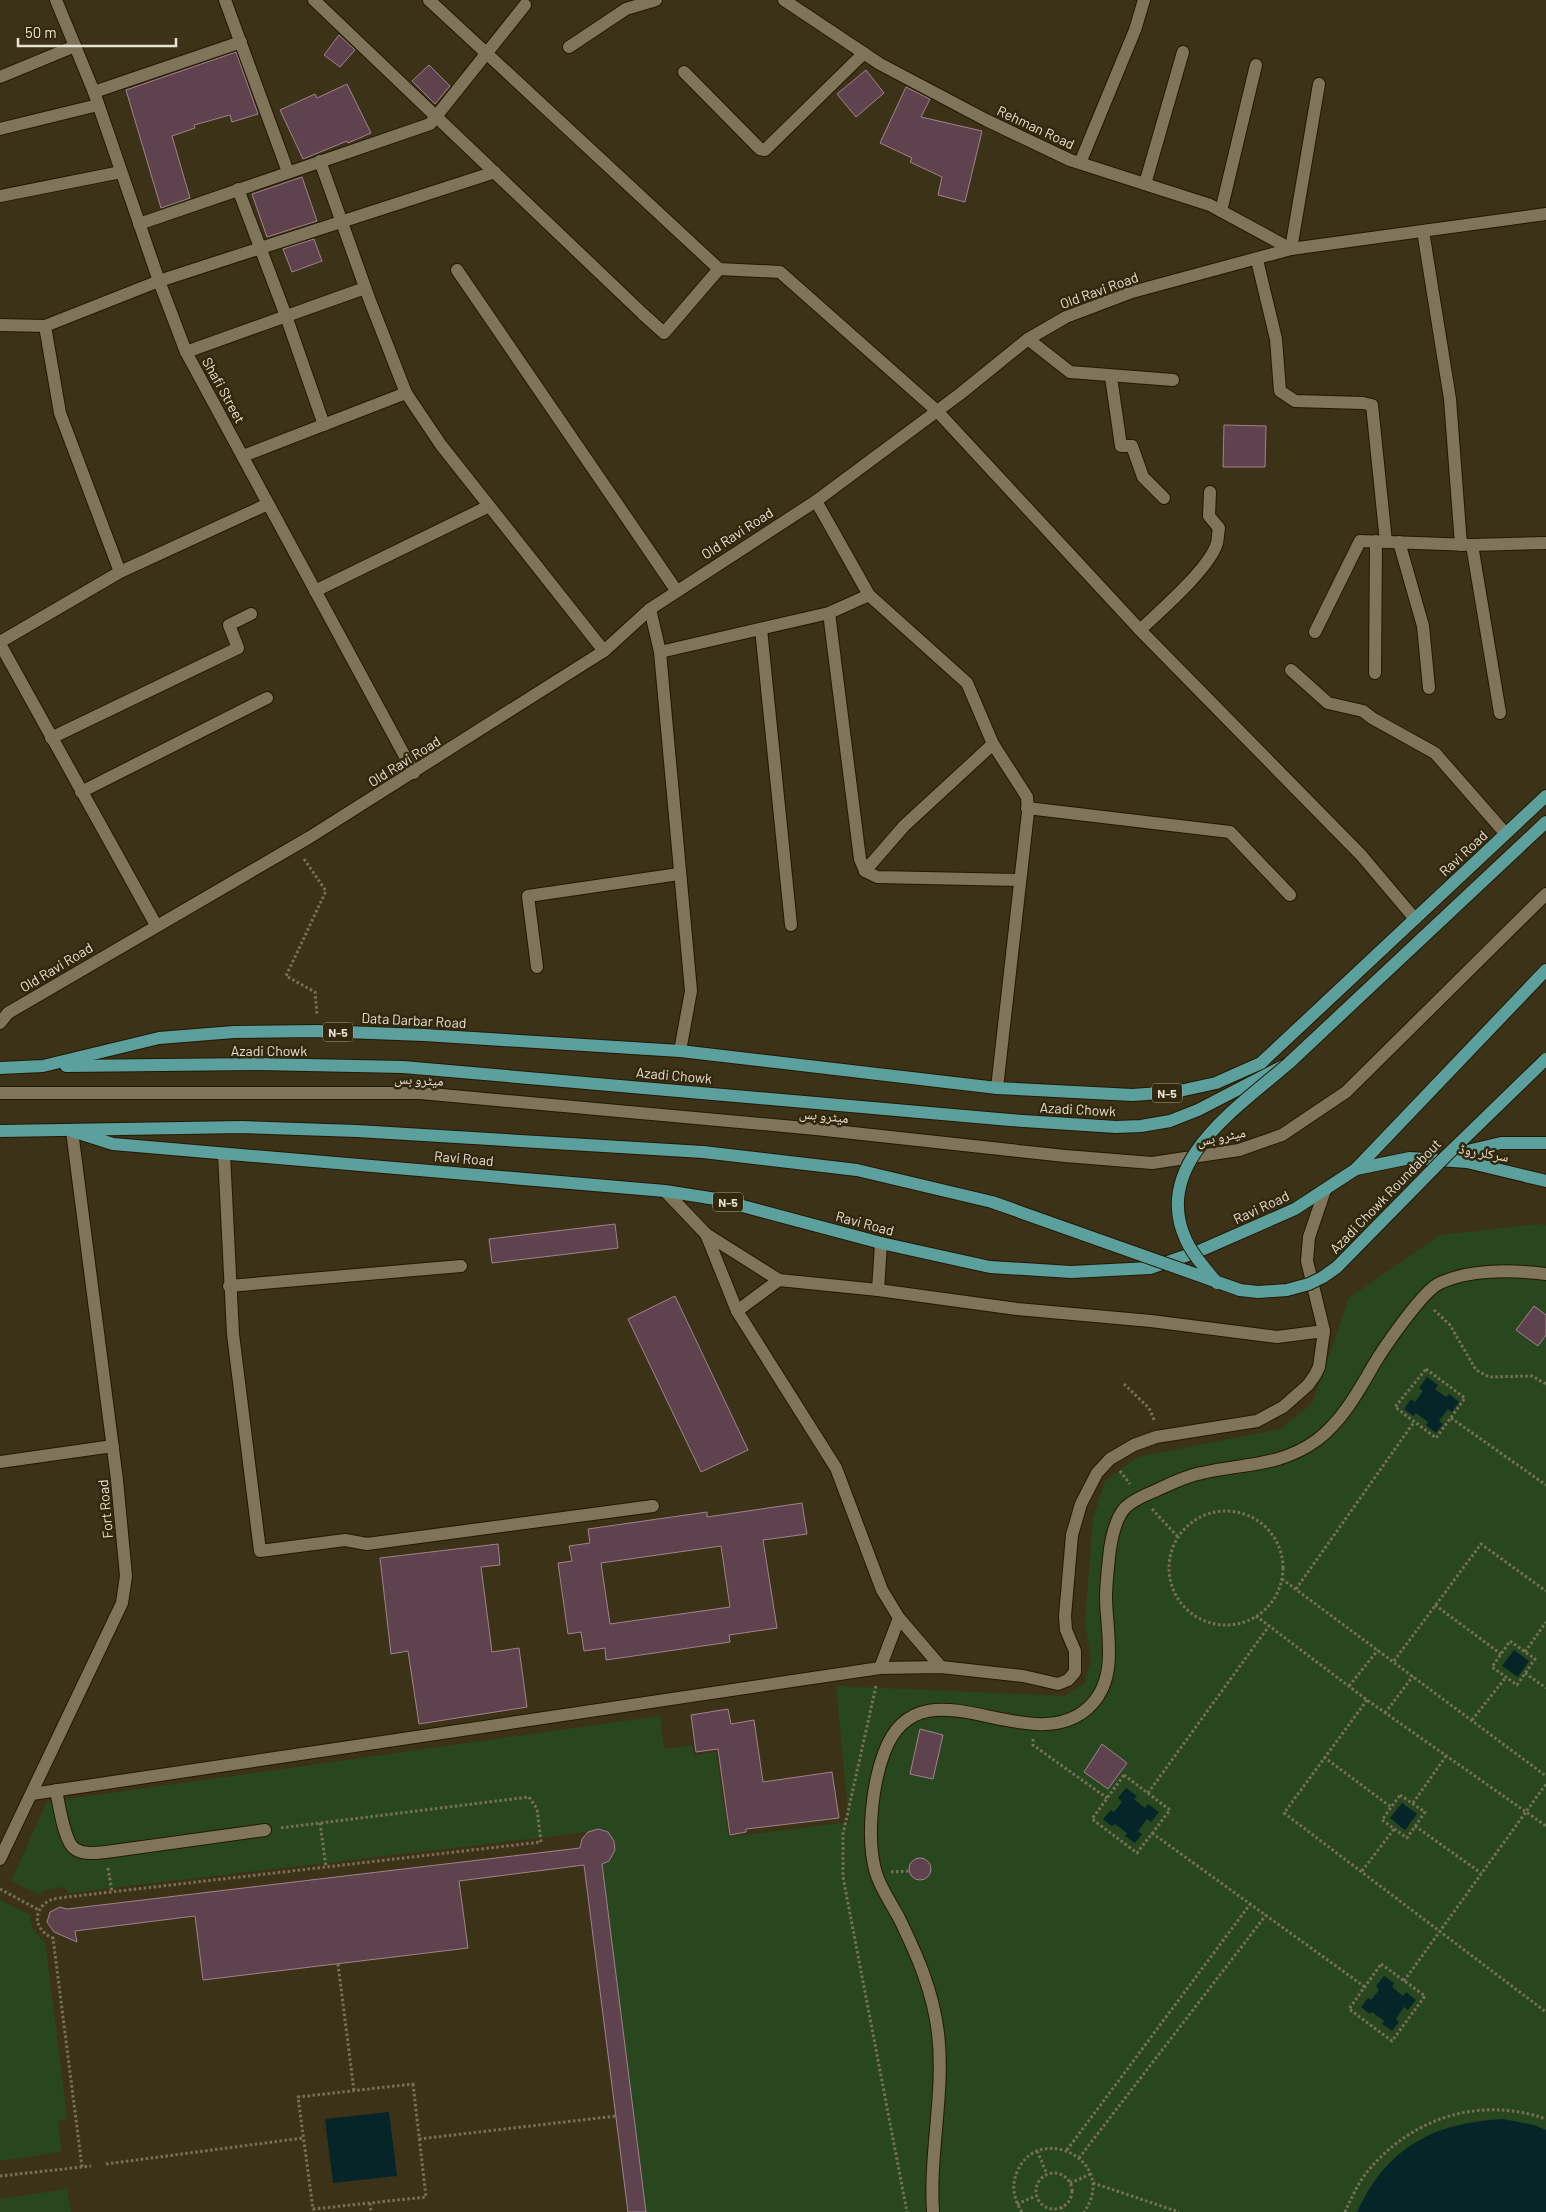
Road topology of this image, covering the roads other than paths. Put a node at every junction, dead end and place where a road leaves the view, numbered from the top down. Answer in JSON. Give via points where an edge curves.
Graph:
{"nodes":[{"id":1,"x":56,"y":0,"type":"edge"},
{"id":2,"x":225,"y":0,"type":"edge"},
{"id":3,"x":314,"y":0,"type":"edge"},
{"id":4,"x":429,"y":0,"type":"edge"},
{"id":5,"x":656,"y":0,"type":"edge"},
{"id":6,"x":784,"y":0,"type":"edge"},
{"id":7,"x":1144,"y":0,"type":"edge"},
{"id":8,"x":524,"y":5,"type":"dead end"},
{"id":9,"x":241,"y":42,"type":"junction"},
{"id":10,"x":75,"y":46,"type":"junction"},
{"id":11,"x":569,"y":47,"type":"dead end"},
{"id":12,"x":1183,"y":52,"type":"dead end"},
{"id":13,"x":864,"y":53,"type":"junction"},
{"id":14,"x":486,"y":55,"type":"junction"},
{"id":15,"x":1256,"y":65,"type":"dead end"},
{"id":16,"x":684,"y":72,"type":"dead end"},
{"id":17,"x":0,"y":78,"type":"edge"},
{"id":18,"x":1319,"y":84,"type":"dead end"},
{"id":19,"x":94,"y":92,"type":"junction"},
{"id":20,"x":98,"y":105,"type":"junction"},
{"id":21,"x":436,"y":116,"type":"junction"},
{"id":22,"x":0,"y":128,"type":"edge"},
{"id":23,"x":320,"y":161,"type":"junction"},
{"id":24,"x":1080,"y":163,"type":"junction"},
{"id":25,"x":122,"y":172,"type":"junction"},
{"id":26,"x":288,"y":172,"type":"junction"},
{"id":27,"x":495,"y":172,"type":"junction"},
{"id":28,"x":1145,"y":184,"type":"junction"},
{"id":29,"x":238,"y":189,"type":"junction"},
{"id":30,"x":0,"y":196,"type":"edge"},
{"id":31,"x":1221,"y":211,"type":"junction"},
{"id":32,"x":1546,"y":214,"type":"edge"},
{"id":33,"x":342,"y":222,"type":"junction"},
{"id":34,"x":139,"y":224,"type":"junction"},
{"id":35,"x":1423,"y":231,"type":"junction"},
{"id":36,"x":260,"y":248,"type":"junction"},
{"id":37,"x":1291,"y":249,"type":"junction"},
{"id":38,"x":1257,"y":260,"type":"junction"},
{"id":39,"x":719,"y":269,"type":"junction"},
{"id":40,"x":457,"y":270,"type":"dead end"},
{"id":41,"x":159,"y":281,"type":"junction"},
{"id":42,"x":365,"y":288,"type":"junction"},
{"id":43,"x":286,"y":316,"type":"junction"},
{"id":44,"x":0,"y":325,"type":"edge"},
{"id":45,"x":45,"y":326,"type":"junction"},
{"id":46,"x":1028,"y":339,"type":"junction"},
{"id":47,"x":186,"y":352,"type":"junction"},
{"id":48,"x":1111,"y":377,"type":"junction"},
{"id":49,"x":1173,"y":380,"type":"dead end"},
{"id":50,"x":406,"y":393,"type":"junction"},
{"id":51,"x":937,"y":411,"type":"junction"},
{"id":52,"x":324,"y":425,"type":"junction"},
{"id":53,"x":243,"y":456,"type":"junction"},
{"id":54,"x":1210,"y":492,"type":"dead end"},
{"id":55,"x":1164,"y":498,"type":"dead end"},
{"id":56,"x":816,"y":501,"type":"junction"},
{"id":57,"x":268,"y":504,"type":"junction"},
{"id":58,"x":489,"y":506,"type":"junction"},
{"id":59,"x":1387,"y":542,"type":"junction"},
{"id":60,"x":1546,"y":543,"type":"edge"},
{"id":61,"x":1467,"y":545,"type":"junction"},
{"id":62,"x":120,"y":572,"type":"junction"},
{"id":63,"x":676,"y":590,"type":"junction"},
{"id":64,"x":316,"y":591,"type":"junction"},
{"id":65,"x":869,"y":595,"type":"junction"},
{"id":66,"x":650,"y":609,"type":"junction"},
{"id":67,"x":250,"y":614,"type":"dead end"},
{"id":68,"x":829,"y":614,"type":"junction"},
{"id":69,"x":761,"y":629,"type":"junction"},
{"id":70,"x":1140,"y":630,"type":"junction"},
{"id":71,"x":1315,"y":632,"type":"dead end"},
{"id":72,"x":0,"y":643,"type":"edge"},
{"id":73,"x":604,"y":651,"type":"junction"},
{"id":74,"x":660,"y":652,"type":"junction"},
{"id":75,"x":1291,"y":670,"type":"dead end"},
{"id":76,"x":1375,"y":673,"type":"dead end"},
{"id":77,"x":1429,"y":688,"type":"dead end"},
{"id":78,"x":267,"y":698,"type":"dead end"},
{"id":79,"x":1500,"y":712,"type":"dead end"},
{"id":80,"x":51,"y":738,"type":"junction"},
{"id":81,"x":993,"y":744,"type":"junction"},
{"id":82,"x":414,"y":773,"type":"junction"},
{"id":83,"x":81,"y":792,"type":"junction"},
{"id":84,"x":1546,"y":796,"type":"edge"},
{"id":85,"x":1027,"y":808,"type":"junction"},
{"id":86,"x":1546,"y":822,"type":"edge"},
{"id":87,"x":1505,"y":833,"type":"junction"},
{"id":88,"x":865,"y":871,"type":"junction"},
{"id":89,"x":679,"y":874,"type":"junction"},
{"id":90,"x":1019,"y":880,"type":"junction"},
{"id":91,"x":1546,"y":894,"type":"edge"},
{"id":92,"x":1290,"y":895,"type":"dead end"},
{"id":93,"x":1414,"y":919,"type":"junction"},
{"id":94,"x":156,"y":925,"type":"junction"},
{"id":95,"x":791,"y":925,"type":"dead end"},
{"id":96,"x":537,"y":967,"type":"dead end"},
{"id":97,"x":1546,"y":970,"type":"edge"},
{"id":98,"x":0,"y":1023,"type":"edge"},
{"id":99,"x":680,"y":1051,"type":"junction"},
{"id":100,"x":1546,"y":1059,"type":"edge"},
{"id":101,"x":1289,"y":1063,"type":"junction"},
{"id":102,"x":43,"y":1066,"type":"junction"},
{"id":103,"x":0,"y":1068,"type":"edge"},
{"id":104,"x":997,"y":1088,"type":"junction"},
{"id":105,"x":0,"y":1093,"type":"edge"},
{"id":106,"x":0,"y":1131,"type":"edge"},
{"id":107,"x":72,"y":1131,"type":"junction"},
{"id":108,"x":1546,"y":1143,"type":"edge"},
{"id":109,"x":224,"y":1154,"type":"junction"},
{"id":110,"x":1446,"y":1156,"type":"junction"},
{"id":111,"x":1356,"y":1169,"type":"junction"},
{"id":112,"x":1546,"y":1181,"type":"edge"},
{"id":113,"x":665,"y":1190,"type":"junction"},
{"id":114,"x":1324,"y":1190,"type":"junction"},
{"id":115,"x":706,"y":1234,"type":"junction"},
{"id":116,"x":881,"y":1243,"type":"junction"},
{"id":117,"x":460,"y":1266,"type":"dead end"},
{"id":118,"x":1546,"y":1274,"type":"edge"},
{"id":119,"x":779,"y":1280,"type":"junction"},
{"id":120,"x":1217,"y":1283,"type":"junction"},
{"id":121,"x":229,"y":1286,"type":"junction"},
{"id":122,"x":878,"y":1290,"type":"junction"},
{"id":123,"x":737,"y":1311,"type":"junction"},
{"id":124,"x":1324,"y":1331,"type":"junction"},
{"id":125,"x":113,"y":1446,"type":"junction"},
{"id":126,"x":0,"y":1462,"type":"edge"},
{"id":127,"x":653,"y":1506,"type":"dead end"},
{"id":128,"x":899,"y":1618,"type":"junction"},
{"id":129,"x":941,"y":1667,"type":"junction"},
{"id":130,"x":880,"y":1668,"type":"junction"},
{"id":131,"x":56,"y":1790,"type":"junction"},
{"id":132,"x":32,"y":1794,"type":"junction"},
{"id":133,"x":265,"y":1830,"type":"road end"},
{"id":134,"x":0,"y":1859,"type":"edge"},
{"id":135,"x":933,"y":2212,"type":"edge"}],
"edges":[{"from":1,"to":10,"type":"street","name":"Shafi Street"},
{"from":2,"to":9,"type":"street"},
{"from":3,"to":21,"type":"street"},
{"from":4,"to":14,"type":"street"},
{"from":5,"to":11,"type":"street","via":[[626,9]]},
{"from":6,"to":13,"type":"street","name":"Rehman Road"},
{"from":7,"to":24,"type":"street","via":[[1135,30]]},
{"from":8,"to":14,"type":"street"},
{"from":9,"to":19,"type":"street"},
{"from":9,"to":26,"type":"street"},
{"from":10,"to":17,"type":"street"},
{"from":10,"to":19,"type":"street","name":"Shafi Street"},
{"from":12,"to":28,"type":"street"},
{"from":13,"to":16,"type":"street","via":[[765,150],[760,149]]},
{"from":13,"to":24,"type":"street","name":"Rehman Road","via":[[986,120]]},
{"from":14,"to":21,"type":"street"},
{"from":14,"to":39,"type":"street"},
{"from":15,"to":31,"type":"street"},
{"from":18,"to":37,"type":"street"},
{"from":19,"to":20,"type":"street","name":"Shafi Street"},
{"from":20,"to":22,"type":"street"},
{"from":20,"to":25,"type":"street","name":"Shafi Street"},
{"from":21,"to":23,"type":"street","via":[[430,124]]},
{"from":21,"to":27,"type":"street"},
{"from":23,"to":26,"type":"street"},
{"from":23,"to":33,"type":"street"},
{"from":24,"to":28,"type":"street","name":"Rehman Road"},
{"from":25,"to":30,"type":"street"},
{"from":25,"to":34,"type":"street","name":"Shafi Street"},
{"from":26,"to":29,"type":"street"},
{"from":27,"to":33,"type":"street"},
{"from":27,"to":39,"type":"street","via":[[664,333]]},
{"from":28,"to":31,"type":"street","name":"Rehman Road"},
{"from":29,"to":34,"type":"street"},
{"from":29,"to":36,"type":"street"},
{"from":31,"to":37,"type":"street","name":"Rehman Road"},
{"from":32,"to":35,"type":"street","name":"Old Ravi Road"},
{"from":33,"to":36,"type":"street"},
{"from":33,"to":42,"type":"street"},
{"from":34,"to":41,"type":"street","name":"Shafi Street"},
{"from":35,"to":37,"type":"street","name":"Old Ravi Road"},
{"from":35,"to":61,"type":"street","via":[[1450,399]]},
{"from":36,"to":41,"type":"street"},
{"from":36,"to":43,"type":"street"},
{"from":37,"to":38,"type":"street","name":"Old Ravi Road"},
{"from":38,"to":46,"type":"street","name":"Old Ravi Road","via":[[1132,292],[1066,317]]},
{"from":38,"to":59,"type":"street","via":[[1276,339],[1280,391],[1295,401],[1372,405]]},
{"from":39,"to":51,"type":"street","via":[[780,272]]},
{"from":40,"to":63,"type":"street"},
{"from":41,"to":45,"type":"street"},
{"from":41,"to":47,"type":"street","name":"Shafi Street"},
{"from":42,"to":43,"type":"street"},
{"from":42,"to":50,"type":"street"},
{"from":43,"to":47,"type":"street"},
{"from":43,"to":52,"type":"street"},
{"from":44,"to":45,"type":"street"},
{"from":45,"to":62,"type":"street","via":[[60,413]]},
{"from":46,"to":48,"type":"street","via":[[1070,372]]},
{"from":46,"to":51,"type":"street","name":"Old Ravi Road"},
{"from":47,"to":53,"type":"street","name":"Shafi Street"},
{"from":48,"to":49,"type":"street"},
{"from":48,"to":55,"type":"street","via":[[1121,446],[1132,446],[1143,477]]},
{"from":50,"to":52,"type":"street"},
{"from":50,"to":58,"type":"street","via":[[440,445]]},
{"from":51,"to":56,"type":"street","name":"Old Ravi Road"},
{"from":51,"to":70,"type":"street"},
{"from":52,"to":53,"type":"street"},
{"from":53,"to":57,"type":"street","name":"Shafi Street"},
{"from":54,"to":70,"type":"street","via":[[1208,516],[1219,528],[1217,545],[1179,593]]},
{"from":56,"to":63,"type":"street","name":"Old Ravi Road"},
{"from":56,"to":65,"type":"street"},
{"from":57,"to":62,"type":"street"},
{"from":57,"to":64,"type":"street","name":"Shafi Street"},
{"from":58,"to":64,"type":"street"},
{"from":58,"to":73,"type":"street"},
{"from":59,"to":61,"type":"street"},
{"from":59,"to":71,"type":"street","via":[[1360,541]]},
{"from":59,"to":76,"type":"street"},
{"from":59,"to":77,"type":"street","via":[[1423,626]]},
{"from":60,"to":61,"type":"street"},
{"from":61,"to":79,"type":"street"},
{"from":62,"to":72,"type":"street"},
{"from":63,"to":66,"type":"street","name":"Old Ravi Road"},
{"from":64,"to":82,"type":"street","name":"Shafi Street"},
{"from":65,"to":68,"type":"street"},
{"from":65,"to":81,"type":"street","via":[[967,683]]},
{"from":66,"to":73,"type":"street","name":"Old Ravi Road"},
{"from":66,"to":74,"type":"street"},
{"from":67,"to":80,"type":"street","via":[[229,625],[238,648]]},
{"from":68,"to":69,"type":"street"},
{"from":68,"to":88,"type":"street","via":[[860,859]]},
{"from":69,"to":74,"type":"street"},
{"from":69,"to":95,"type":"street"},
{"from":70,"to":93,"type":"street","via":[[1361,855]]},
{"from":72,"to":80,"type":"street"},
{"from":73,"to":82,"type":"street","name":"Old Ravi Road"},
{"from":74,"to":89,"type":"street"},
{"from":75,"to":87,"type":"street","via":[[1328,703],[1363,711],[1435,753]]},
{"from":78,"to":83,"type":"street"},
{"from":80,"to":83,"type":"street"},
{"from":81,"to":85,"type":"street","via":[[1027,797]]},
{"from":81,"to":88,"type":"street","via":[[904,826]]},
{"from":82,"to":94,"type":"street","name":"Old Ravi Road","via":[[296,846]]},
{"from":83,"to":94,"type":"street"},
{"from":84,"to":87,"type":"main road","name":"Ravi Road","number":"N-5"},
{"from":85,"to":90,"type":"street"},
{"from":85,"to":92,"type":"street","via":[[1230,832]]},
{"from":86,"to":101,"type":"main road"},
{"from":87,"to":93,"type":"main road","name":"Ravi Road","number":"N-5"},
{"from":88,"to":90,"type":"street","via":[[877,877]]},
{"from":89,"to":96,"type":"street","via":[[528,896]]},
{"from":89,"to":99,"type":"street","via":[[691,991]]},
{"from":90,"to":104,"type":"street"},
{"from":91,"to":105,"type":"street","name":"میٹرو بس","via":[[1346,1092],[1282,1135],[1239,1150],[1152,1163],[420,1093]]},
{"from":93,"to":104,"type":"main road","name":"Ravi Road","number":"N-5","via":[[1261,1063],[1216,1083],[1175,1092],[1132,1095]]},
{"from":94,"to":98,"type":"street","name":"Old Ravi Road","via":[[8,1013]]},
{"from":97,"to":111,"type":"main road","name":"Ravi Road","number":"N-5"},
{"from":99,"to":102,"type":"main road","name":"Data Darbar Road","number":"N-5","via":[[424,1035],[234,1032],[159,1038]]},
{"from":99,"to":104,"type":"main road","name":"Ravi Road","number":"N-5"},
{"from":100,"to":110,"type":"main road","name":"Azadi Chowk Roundabout","bridge":true},
{"from":101,"to":102,"type":"main road","name":"Azadi Chowk","bridge":true,"via":[[1170,1121],[1116,1127],[403,1067],[258,1064]]},
{"from":101,"to":120,"type":"main road","bridge":true,"via":[[1205,1138],[1181,1179],[1178,1211],[1182,1230],[1195,1255]]},
{"from":102,"to":103,"type":"main road","name":"Data Darbar Road","number":"N-5"},
{"from":106,"to":107,"type":"main road","number":"N-5"},
{"from":107,"to":109,"type":"main road","name":"Ravi Road","number":"N-5","via":[[113,1144]]},
{"from":107,"to":120,"type":"main road","bridge":true,"via":[[242,1127],[357,1131],[703,1152],[857,1170],[992,1202]]},
{"from":107,"to":125,"type":"street","name":"Fort Road"},
{"from":108,"to":110,"type":"main road","name":"سرکلر روڈ","via":[[1501,1143]]},
{"from":109,"to":113,"type":"main road","name":"Ravi Road","number":"N-5"},
{"from":109,"to":121,"type":"street"},
{"from":110,"to":120,"type":"main road","name":"Azadi Chowk Roundabout","bridge":true,"via":[[1337,1267],[1323,1277],[1300,1288],[1274,1292],[1240,1290]]},
{"from":111,"to":112,"type":"main road","name":"سرکلر روڈ","via":[[1410,1158],[1466,1162]]},
{"from":111,"to":114,"type":"main road","name":"Ravi Road","number":"N-5"},
{"from":113,"to":115,"type":"street"},
{"from":113,"to":116,"type":"main road","name":"Ravi Road","number":"N-5","via":[[742,1205]]},
{"from":114,"to":116,"type":"main road","name":"Ravi Road","number":"N-5","via":[[1287,1212],[1197,1252],[1150,1268],[1071,1272],[990,1267]]},
{"from":114,"to":124,"type":"street","via":[[1309,1237],[1307,1262]]},
{"from":115,"to":119,"type":"street"},
{"from":115,"to":123,"type":"street"},
{"from":116,"to":122,"type":"street"},
{"from":117,"to":121,"type":"street"},
{"from":118,"to":135,"type":"street","via":[[1523,1271],[1476,1274],[1437,1284],[1388,1340],[1353,1402],[1321,1437],[1295,1454],[1254,1466],[1201,1473],[1173,1482],[1124,1509],[1113,1531],[1108,1565],[1109,1664],[1104,1686],[1091,1706],[1074,1719],[1053,1724],[1014,1722],[944,1708],[924,1711],[906,1719],[895,1732],[884,1752],[874,1796],[871,1849],[876,1872],[920,1961],[938,2035]]},
{"from":119,"to":122,"type":"street"},
{"from":119,"to":123,"type":"street"},
{"from":121,"to":127,"type":"street","via":[[260,1551],[345,1540],[367,1544]]},
{"from":122,"to":124,"type":"street","via":[[1017,1309],[1277,1337]]},
{"from":123,"to":128,"type":"street","via":[[836,1468],[882,1590]]},
{"from":124,"to":129,"type":"street","via":[[1315,1375],[1283,1407],[1257,1421],[1156,1437],[1110,1459],[1097,1473],[1081,1504],[1072,1535],[1065,1616],[1066,1630],[1074,1651],[1075,1672],[1068,1680],[1058,1684],[1023,1676]]},
{"from":125,"to":126,"type":"street"},
{"from":125,"to":132,"type":"street","name":"Fort Road","via":[[126,1576],[122,1603]]},
{"from":128,"to":129,"type":"street"},
{"from":128,"to":130,"type":"street"},
{"from":129,"to":130,"type":"street"},
{"from":130,"to":131,"type":"street"},
{"from":131,"to":132,"type":"street"},
{"from":131,"to":133,"type":"street","via":[[66,1836],[74,1849],[84,1853]]},
{"from":132,"to":134,"type":"street","name":"Fort Road"}]}
